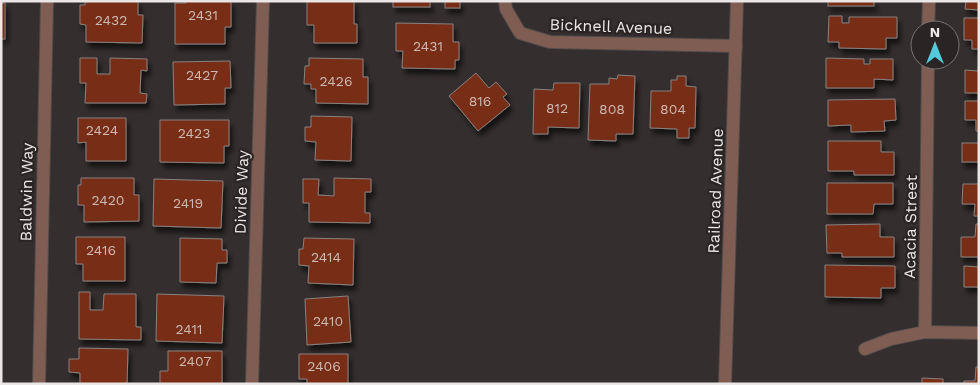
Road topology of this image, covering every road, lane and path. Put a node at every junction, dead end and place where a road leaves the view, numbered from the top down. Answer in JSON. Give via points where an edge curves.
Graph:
{"nodes":[{"id":1,"x":46,"y":1,"type":"edge"},
{"id":2,"x":263,"y":1,"type":"edge"},
{"id":3,"x":505,"y":1,"type":"edge"},
{"id":4,"x":737,"y":1,"type":"edge"},
{"id":5,"x":928,"y":1,"type":"edge"},
{"id":6,"x":928,"y":20,"type":"edge"},
{"id":7,"x":736,"y":46,"type":"junction"},
{"id":8,"x":928,"y":70,"type":"edge"},
{"id":9,"x":925,"y":332,"type":"junction"},
{"id":10,"x":979,"y":332,"type":"edge"},
{"id":11,"x":865,"y":349,"type":"dead end"},
{"id":12,"x":724,"y":383,"type":"edge"},
{"id":13,"x":39,"y":384,"type":"edge"},
{"id":14,"x":252,"y":384,"type":"edge"}],
"edges":[{"from":1,"to":13,"type":"street","name":"Baldwin Way"},
{"from":2,"to":14,"type":"street","name":"Divide Way"},
{"from":3,"to":7,"type":"street","name":"Bicknell Avenue","via":[[520,33],[550,42]]},
{"from":4,"to":7,"type":"street","name":"Railroad Avenue"},
{"from":5,"to":6,"type":"street"},
{"from":7,"to":12,"type":"street","name":"Railroad Avenue"},
{"from":8,"to":9,"type":"street","name":"Acacia Street"},
{"from":9,"to":10,"type":"street"},
{"from":9,"to":11,"type":"street","via":[[891,339]]}]}
